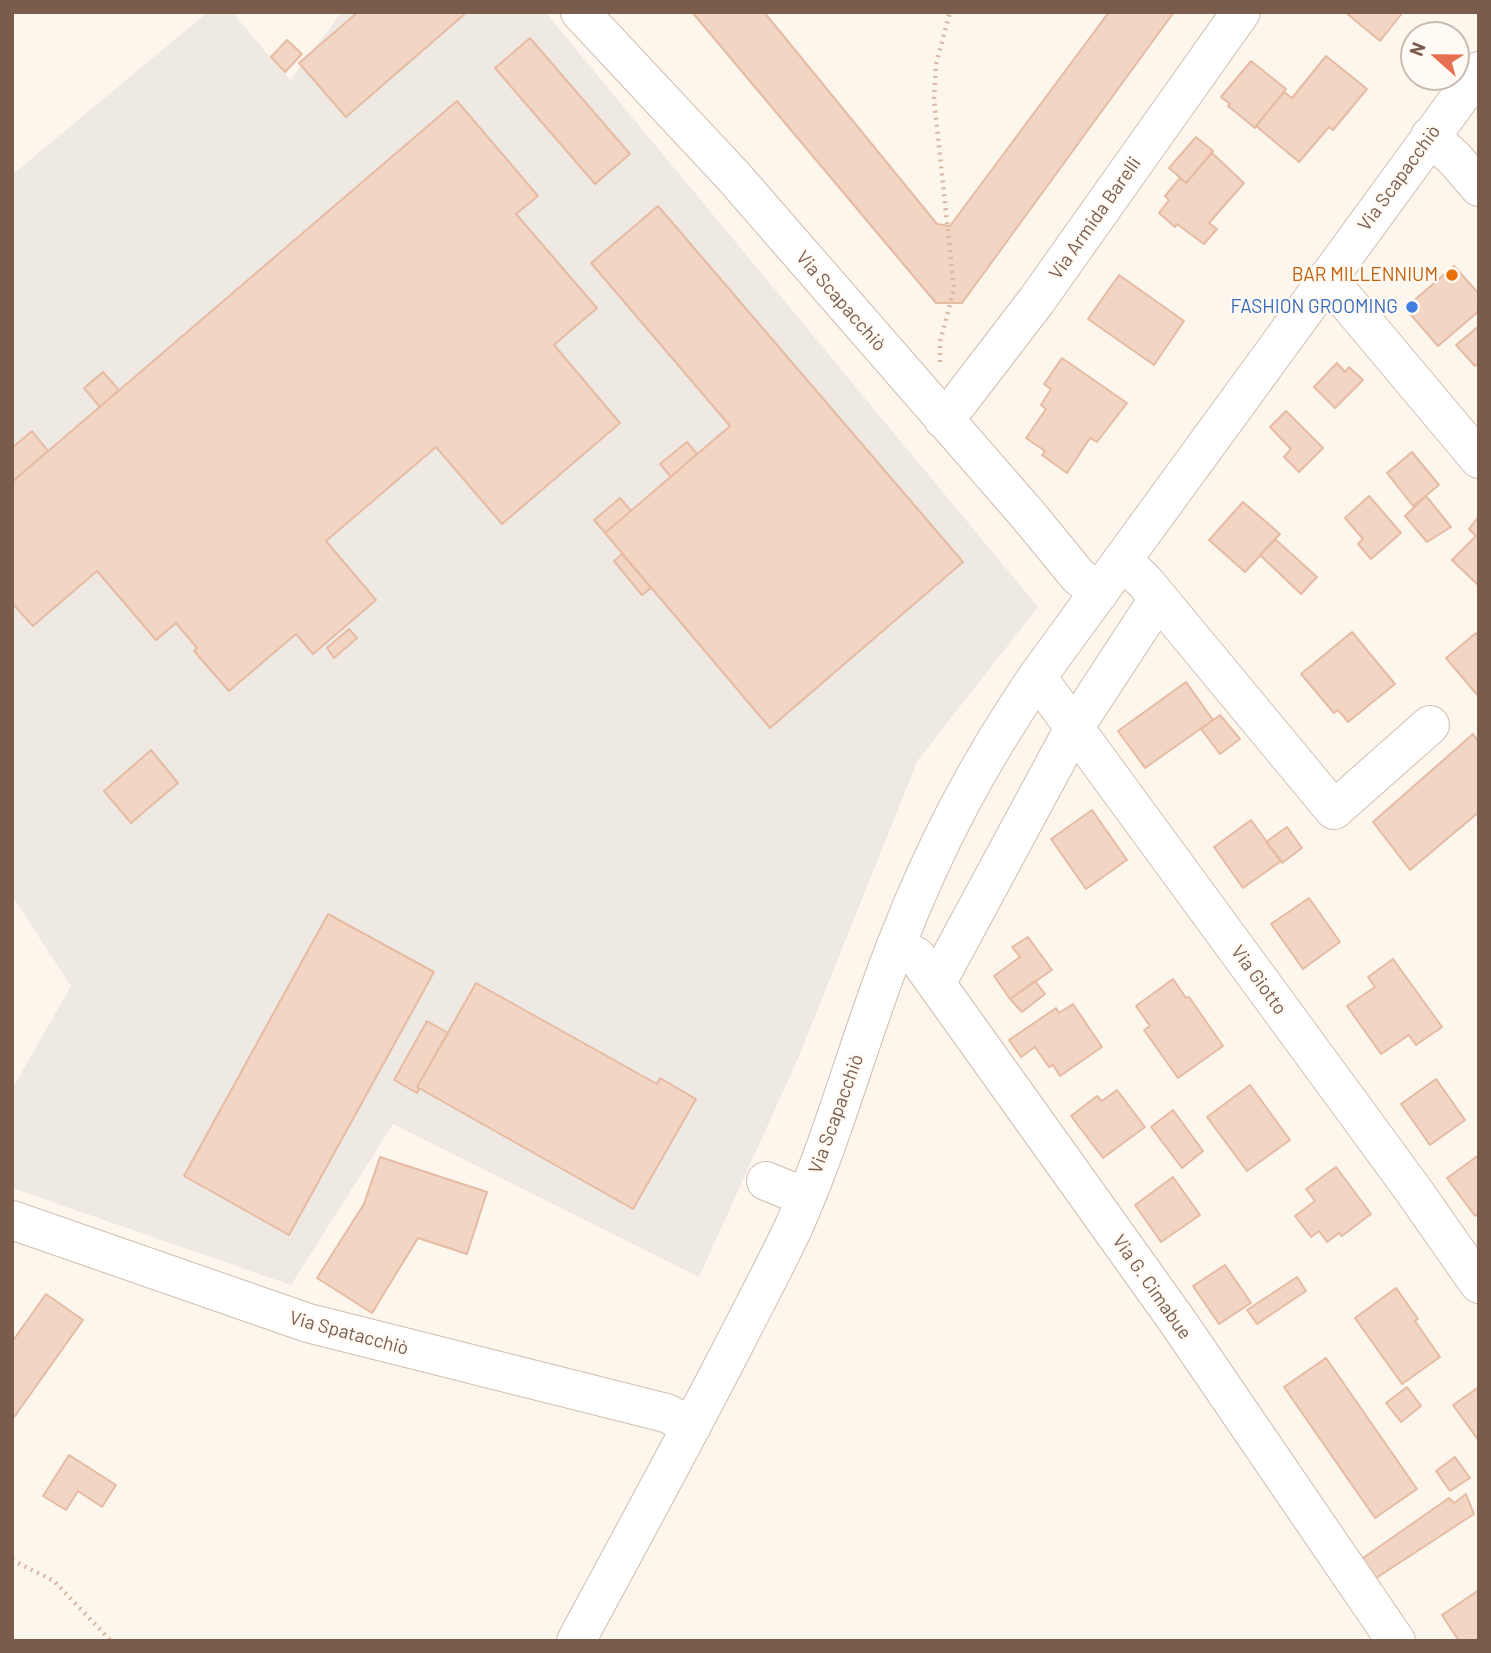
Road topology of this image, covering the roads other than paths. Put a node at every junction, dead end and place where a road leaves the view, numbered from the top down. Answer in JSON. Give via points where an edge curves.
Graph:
{"nodes":[{"id":1,"x":580,"y":12,"type":"edge"},
{"id":2,"x":1241,"y":12,"type":"edge"},
{"id":3,"x":1479,"y":71,"type":"edge"},
{"id":4,"x":1430,"y":136,"type":"junction"},
{"id":5,"x":1479,"y":187,"type":"edge"},
{"id":6,"x":1326,"y":278,"type":"junction"},
{"id":7,"x":951,"y":411,"type":"junction"},
{"id":8,"x":1479,"y":459,"type":"edge"},
{"id":9,"x":1122,"y":560,"type":"junction"},
{"id":10,"x":1099,"y":593,"type":"junction"},
{"id":11,"x":1149,"y":614,"type":"dead end"},
{"id":12,"x":1037,"y":677,"type":"junction"},
{"id":13,"x":1430,"y":725,"type":"dead end"},
{"id":14,"x":1074,"y":728,"type":"junction"},
{"id":15,"x":896,"y":945,"type":"junction"},
{"id":16,"x":936,"y":984,"type":"junction"},
{"id":17,"x":766,"y":1181,"type":"dead end"},
{"id":18,"x":805,"y":1197,"type":"junction"},
{"id":19,"x":12,"y":1220,"type":"edge"},
{"id":20,"x":1479,"y":1284,"type":"edge"},
{"id":21,"x":692,"y":1426,"type":"junction"},
{"id":22,"x":576,"y":1641,"type":"edge"},
{"id":23,"x":1396,"y":1641,"type":"edge"}],
"edges":[{"from":1,"to":7,"type":"street","name":"Via Scapacchiò"},
{"from":2,"to":7,"type":"street","name":"Via Armida Barelli","via":[[1037,300]]},
{"from":3,"to":4,"type":"street","name":"Via Scapacchiò"},
{"from":4,"to":5,"type":"street"},
{"from":4,"to":6,"type":"street","name":"Via Scapacchiò"},
{"from":6,"to":8,"type":"street"},
{"from":6,"to":9,"type":"street","name":"Via Scapacchiò"},
{"from":7,"to":10,"type":"street","name":"Via Scapacchiò","via":[[1028,515],[1078,576]]},
{"from":9,"to":10,"type":"street","name":"Via Scapacchiò"},
{"from":9,"to":13,"type":"street","via":[[1334,810]]},
{"from":10,"to":12,"type":"street","name":"Via Scapacchiò"},
{"from":11,"to":14,"type":"street"},
{"from":12,"to":14,"type":"street","name":"Via Giotto"},
{"from":12,"to":15,"type":"street","name":"Via Scapacchiò","via":[[954,811]]},
{"from":14,"to":16,"type":"street"},
{"from":14,"to":20,"type":"street","name":"Via Giotto"},
{"from":15,"to":16,"type":"street","name":"Via G. Cimabue","via":[[917,957]]},
{"from":15,"to":18,"type":"street","name":"Via Scapacchiò"},
{"from":16,"to":23,"type":"street","name":"Via G. Cimabue","via":[[1178,1322]]},
{"from":17,"to":18,"type":"street"},
{"from":18,"to":21,"type":"street","name":"Via Scapacchiò"},
{"from":19,"to":21,"type":"street","name":"Via Spatacchiò","via":[[308,1324],[666,1413]]},
{"from":21,"to":22,"type":"street","name":"Via Scapacchiò"}]}
